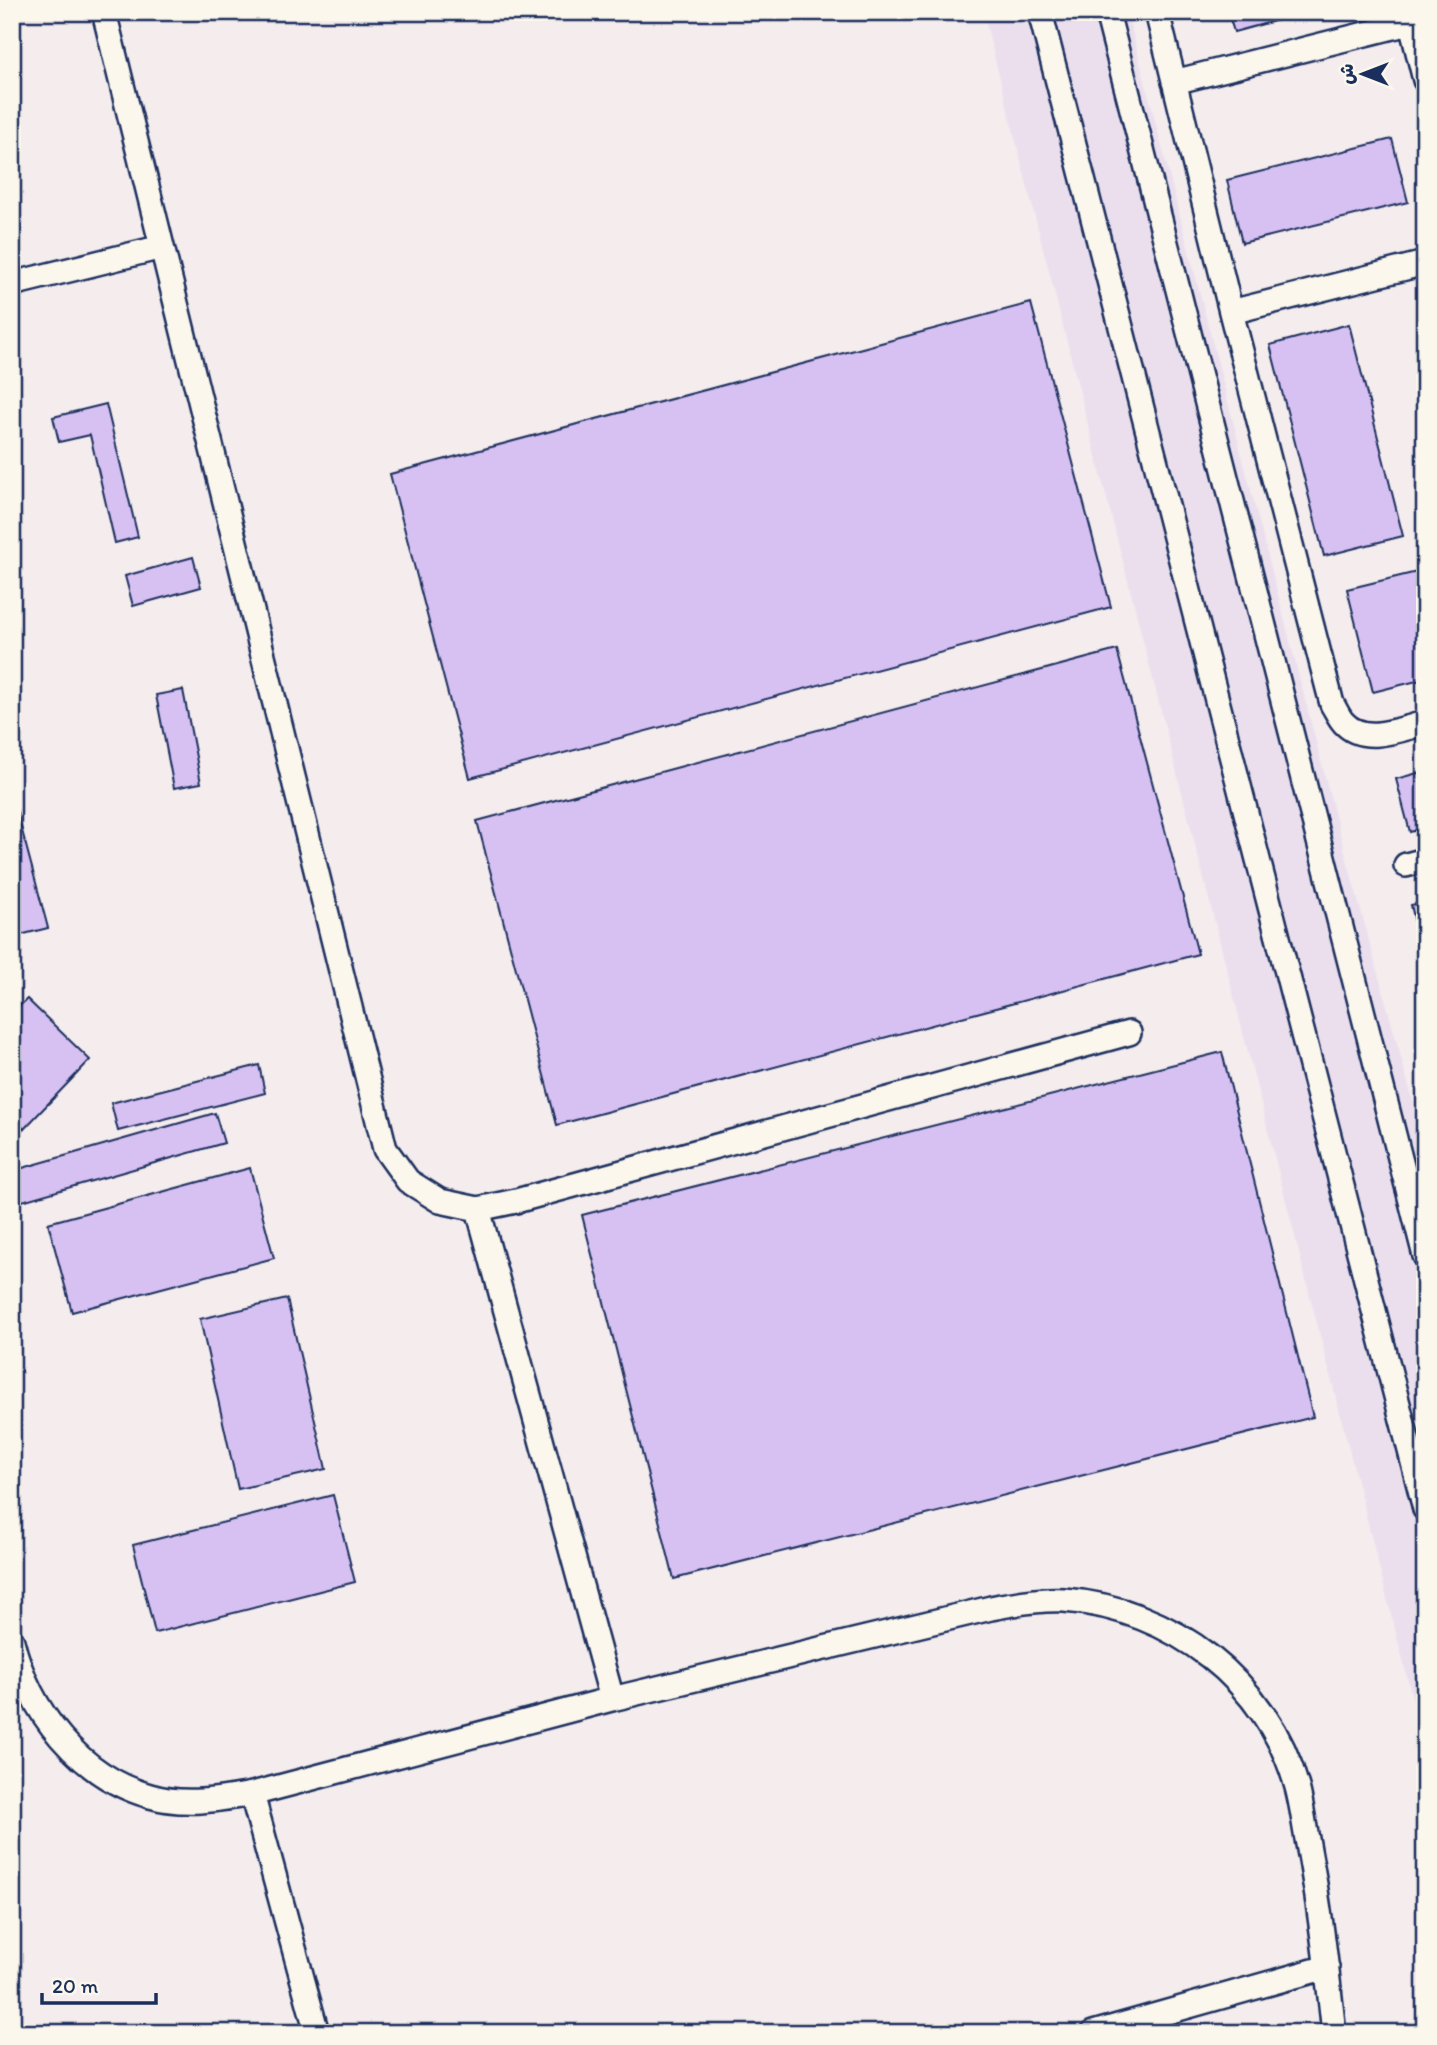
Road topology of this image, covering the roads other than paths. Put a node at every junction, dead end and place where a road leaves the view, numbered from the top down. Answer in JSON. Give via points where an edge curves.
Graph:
{"nodes":[{"id":1,"x":104,"y":12,"type":"edge"},
{"id":2,"x":1040,"y":12,"type":"edge"},
{"id":3,"x":1107,"y":12,"type":"edge"},
{"id":4,"x":1157,"y":12,"type":"edge"},
{"id":5,"x":1415,"y":18,"type":"edge"},
{"id":6,"x":1425,"y":80,"type":"edge"},
{"id":7,"x":1174,"y":82,"type":"junction"},
{"id":8,"x":162,"y":247,"type":"junction"},
{"id":9,"x":1425,"y":263,"type":"edge"},
{"id":10,"x":12,"y":284,"type":"edge"},
{"id":11,"x":1231,"y":312,"type":"junction"},
{"id":12,"x":1425,"y":723,"type":"edge"},
{"id":13,"x":1129,"y":1033,"type":"dead end"},
{"id":14,"x":478,"y":1209,"type":"junction"},
{"id":15,"x":1425,"y":1256,"type":"edge"},
{"id":16,"x":1425,"y":1508,"type":"edge"},
{"id":17,"x":12,"y":1642,"type":"edge"},
{"id":18,"x":612,"y":1699,"type":"junction"},
{"id":19,"x":251,"y":1794,"type":"junction"},
{"id":20,"x":1327,"y":1967,"type":"junction"},
{"id":21,"x":317,"y":2033,"type":"edge"},
{"id":22,"x":1093,"y":2033,"type":"edge"},
{"id":23,"x":1334,"y":2033,"type":"edge"}],
"edges":[{"from":1,"to":8,"type":"lane"},
{"from":2,"to":16,"type":"lane"},
{"from":3,"to":15,"type":"lane"},
{"from":4,"to":7,"type":"lane"},
{"from":5,"to":6,"type":"lane"},
{"from":5,"to":7,"type":"lane"},
{"from":7,"to":11,"type":"lane"},
{"from":8,"to":10,"type":"lane"},
{"from":8,"to":14,"type":"lane","via":[[385,1149],[408,1181],[440,1201]]},
{"from":9,"to":11,"type":"lane"},
{"from":11,"to":12,"type":"lane","via":[[1332,704],[1346,725],[1368,735]]},
{"from":13,"to":14,"type":"lane"},
{"from":14,"to":18,"type":"lane"},
{"from":17,"to":19,"type":"lane","via":[[24,1679],[53,1730],[96,1769],[122,1785],[160,1798],[211,1801]]},
{"from":18,"to":19,"type":"lane"},
{"from":18,"to":20,"type":"lane","via":[[1026,1601],[1062,1600],[1133,1613],[1196,1645],[1248,1693],[1268,1721],[1297,1786]]},
{"from":19,"to":21,"type":"lane"},
{"from":20,"to":22,"type":"lane"},
{"from":20,"to":23,"type":"lane"}]}
